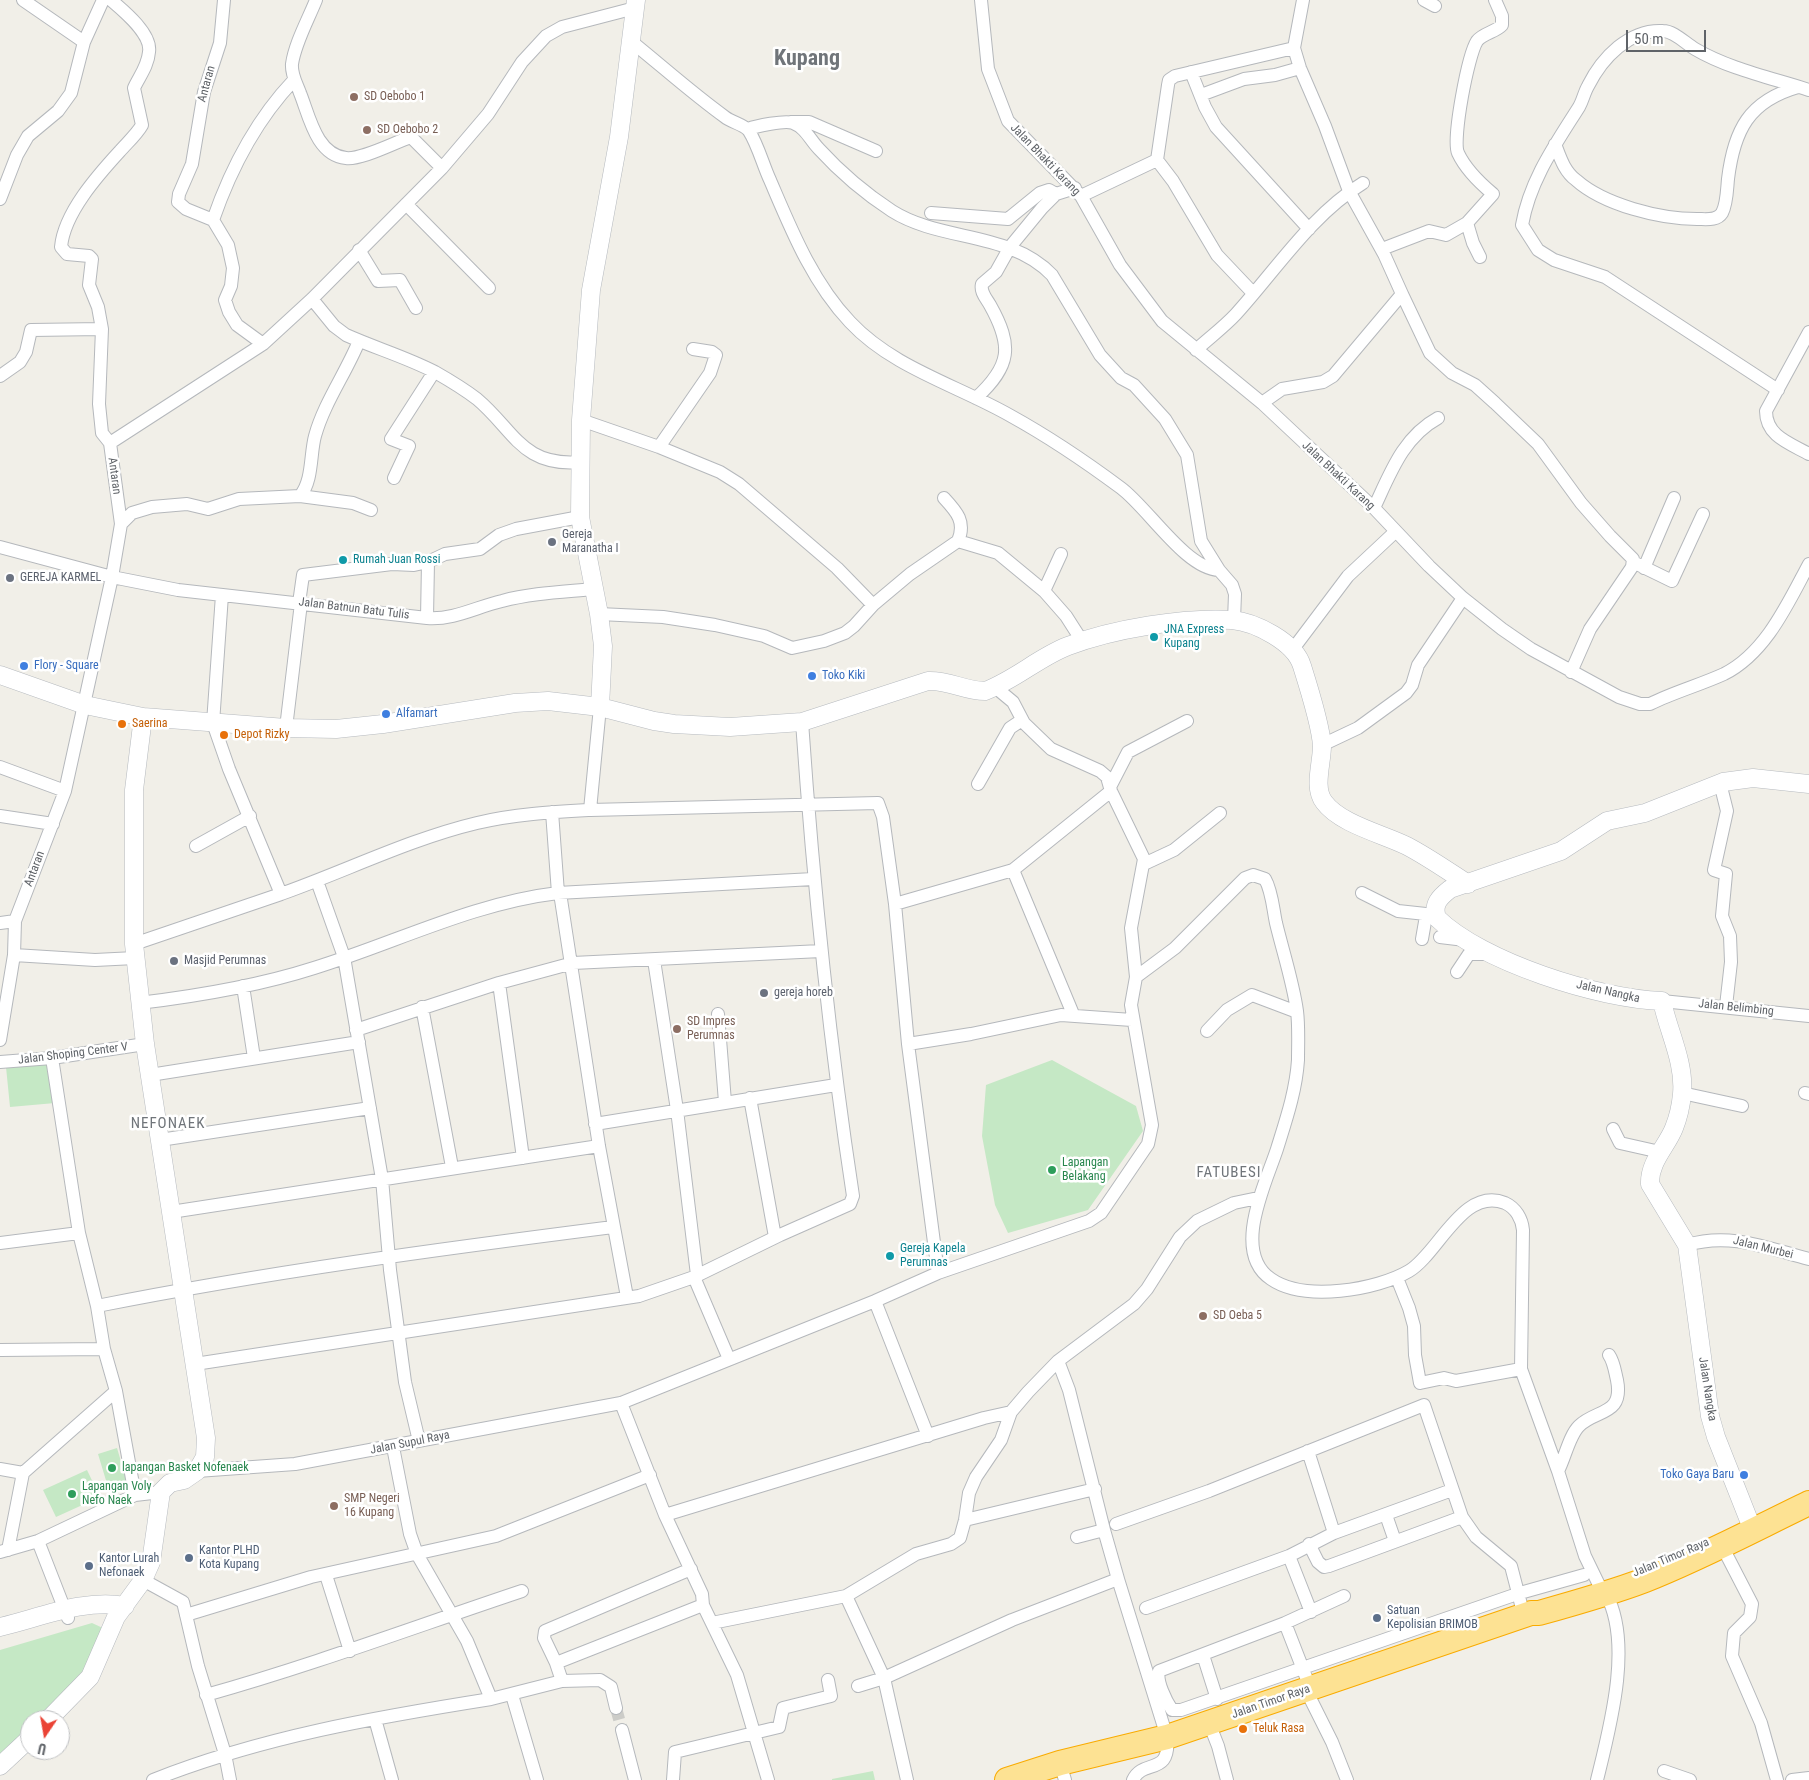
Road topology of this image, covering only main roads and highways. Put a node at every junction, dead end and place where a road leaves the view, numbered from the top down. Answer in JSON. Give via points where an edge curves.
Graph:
{"nodes":[{"id":1,"x":1809,"y":1494,"type":"edge"},
{"id":2,"x":1809,"y":1503,"type":"edge"},
{"id":3,"x":1597,"y":1586,"type":"junction"},
{"id":4,"x":1062,"y":1771,"type":"edge"},
{"id":5,"x":1007,"y":1780,"type":"edge"}],
"edges":[{"from":1,"to":3,"type":"highway","name":"Jalan Timor Raya","via":[[1750,1523]]},
{"from":2,"to":3,"type":"highway","name":"Jalan Timor Raya","via":[[1647,1579]]},
{"from":3,"to":4,"type":"highway","name":"Jalan Timor Raya","via":[[1525,1607],[1307,1682],[1209,1723]]},
{"from":4,"to":5,"type":"highway","name":"Jalan Timor Raya"}]}
